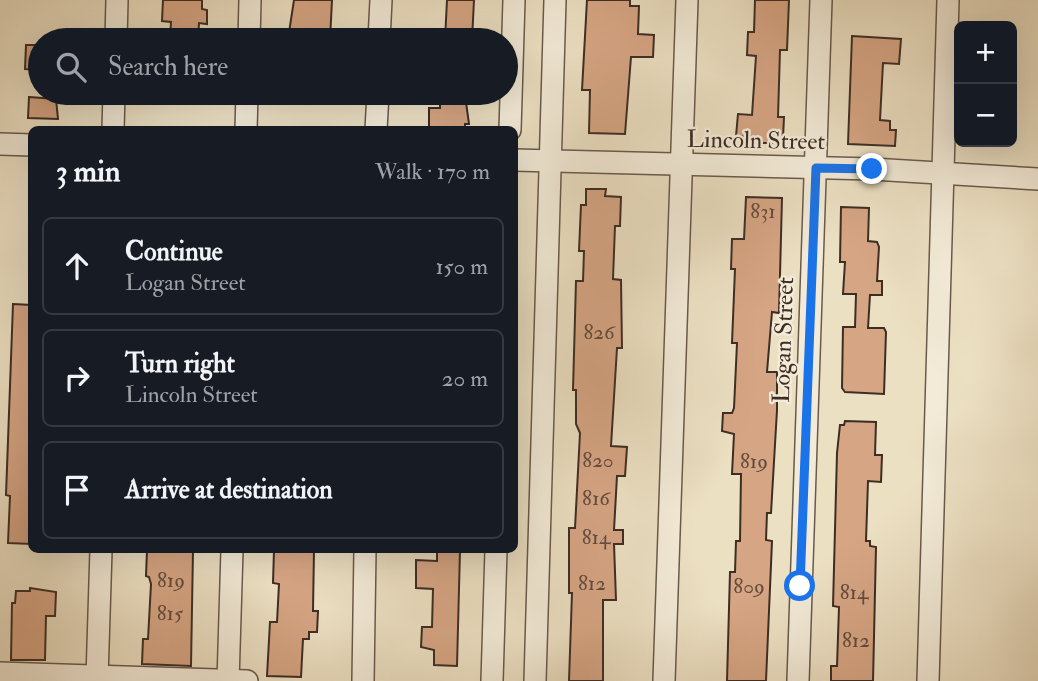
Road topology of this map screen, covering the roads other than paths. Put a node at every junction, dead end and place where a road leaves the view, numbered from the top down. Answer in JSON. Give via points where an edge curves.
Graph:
{"nodes":[{"id":1,"x":117,"y":0,"type":"edge"},
{"id":2,"x":250,"y":0,"type":"edge"},
{"id":3,"x":381,"y":0,"type":"edge"},
{"id":4,"x":514,"y":0,"type":"edge"},
{"id":5,"x":555,"y":0,"type":"edge"},
{"id":6,"x":687,"y":0,"type":"edge"},
{"id":7,"x":821,"y":0,"type":"edge"},
{"id":8,"x":948,"y":0,"type":"edge"},
{"id":9,"x":116,"y":28,"type":"edge"},
{"id":10,"x":249,"y":28,"type":"edge"},
{"id":11,"x":380,"y":28,"type":"edge"},
{"id":12,"x":513,"y":28,"type":"edge"},
{"id":13,"x":114,"y":105,"type":"edge"},
{"id":14,"x":247,"y":105,"type":"edge"},
{"id":15,"x":377,"y":105,"type":"edge"},
{"id":16,"x":511,"y":105,"type":"edge"},
{"id":17,"x":113,"y":126,"type":"edge"},
{"id":18,"x":246,"y":126,"type":"edge"},
{"id":19,"x":376,"y":126,"type":"edge"},
{"id":20,"x":510,"y":126,"type":"edge"},
{"id":21,"x":0,"y":144,"type":"edge"},
{"id":22,"x":28,"y":145,"type":"edge"},
{"id":23,"x":518,"y":160,"type":"edge"},
{"id":24,"x":550,"y":161,"type":"junction"},
{"id":25,"x":682,"y":164,"type":"junction"},
{"id":26,"x":816,"y":168,"type":"junction"},
{"id":27,"x":942,"y":173,"type":"junction"},
{"id":28,"x":1038,"y":179,"type":"edge"},
{"id":29,"x":101,"y":553,"type":"edge"},
{"id":30,"x":232,"y":553,"type":"edge"},
{"id":31,"x":365,"y":553,"type":"edge"},
{"id":32,"x":496,"y":553,"type":"edge"},
{"id":33,"x":0,"y":673,"type":"edge"},
{"id":34,"x":97,"y":678,"type":"junction"},
{"id":35,"x":228,"y":681,"type":"edge"},
{"id":36,"x":247,"y":681,"type":"edge"},
{"id":37,"x":363,"y":681,"type":"edge"},
{"id":38,"x":492,"y":681,"type":"edge"},
{"id":39,"x":535,"y":681,"type":"edge"},
{"id":40,"x":664,"y":681,"type":"edge"},
{"id":41,"x":798,"y":681,"type":"edge"},
{"id":42,"x":928,"y":681,"type":"edge"}],
"edges":[{"from":1,"to":9,"type":"street"},
{"from":2,"to":10,"type":"street"},
{"from":3,"to":11,"type":"street"},
{"from":4,"to":12,"type":"street"},
{"from":5,"to":24,"type":"street"},
{"from":6,"to":25,"type":"street"},
{"from":7,"to":26,"type":"street","name":"Logan Street"},
{"from":8,"to":27,"type":"street"},
{"from":13,"to":17,"type":"street"},
{"from":14,"to":18,"type":"street"},
{"from":15,"to":19,"type":"street"},
{"from":16,"to":20,"type":"street"},
{"from":21,"to":22,"type":"street"},
{"from":23,"to":24,"type":"street","name":"Lincoln Street"},
{"from":24,"to":25,"type":"street","name":"Lincoln Street"},
{"from":24,"to":39,"type":"street"},
{"from":25,"to":26,"type":"street","name":"Lincoln Street"},
{"from":25,"to":40,"type":"street"},
{"from":26,"to":27,"type":"street","name":"Lincoln Street"},
{"from":26,"to":41,"type":"street","name":"Logan Street"},
{"from":27,"to":28,"type":"street","name":"Lincoln Street"},
{"from":27,"to":42,"type":"street"},
{"from":29,"to":34,"type":"street"},
{"from":30,"to":35,"type":"street"},
{"from":31,"to":37,"type":"street"},
{"from":32,"to":38,"type":"street"},
{"from":33,"to":34,"type":"street"},
{"from":34,"to":35,"type":"street"},
{"from":35,"to":36,"type":"street"}]}
